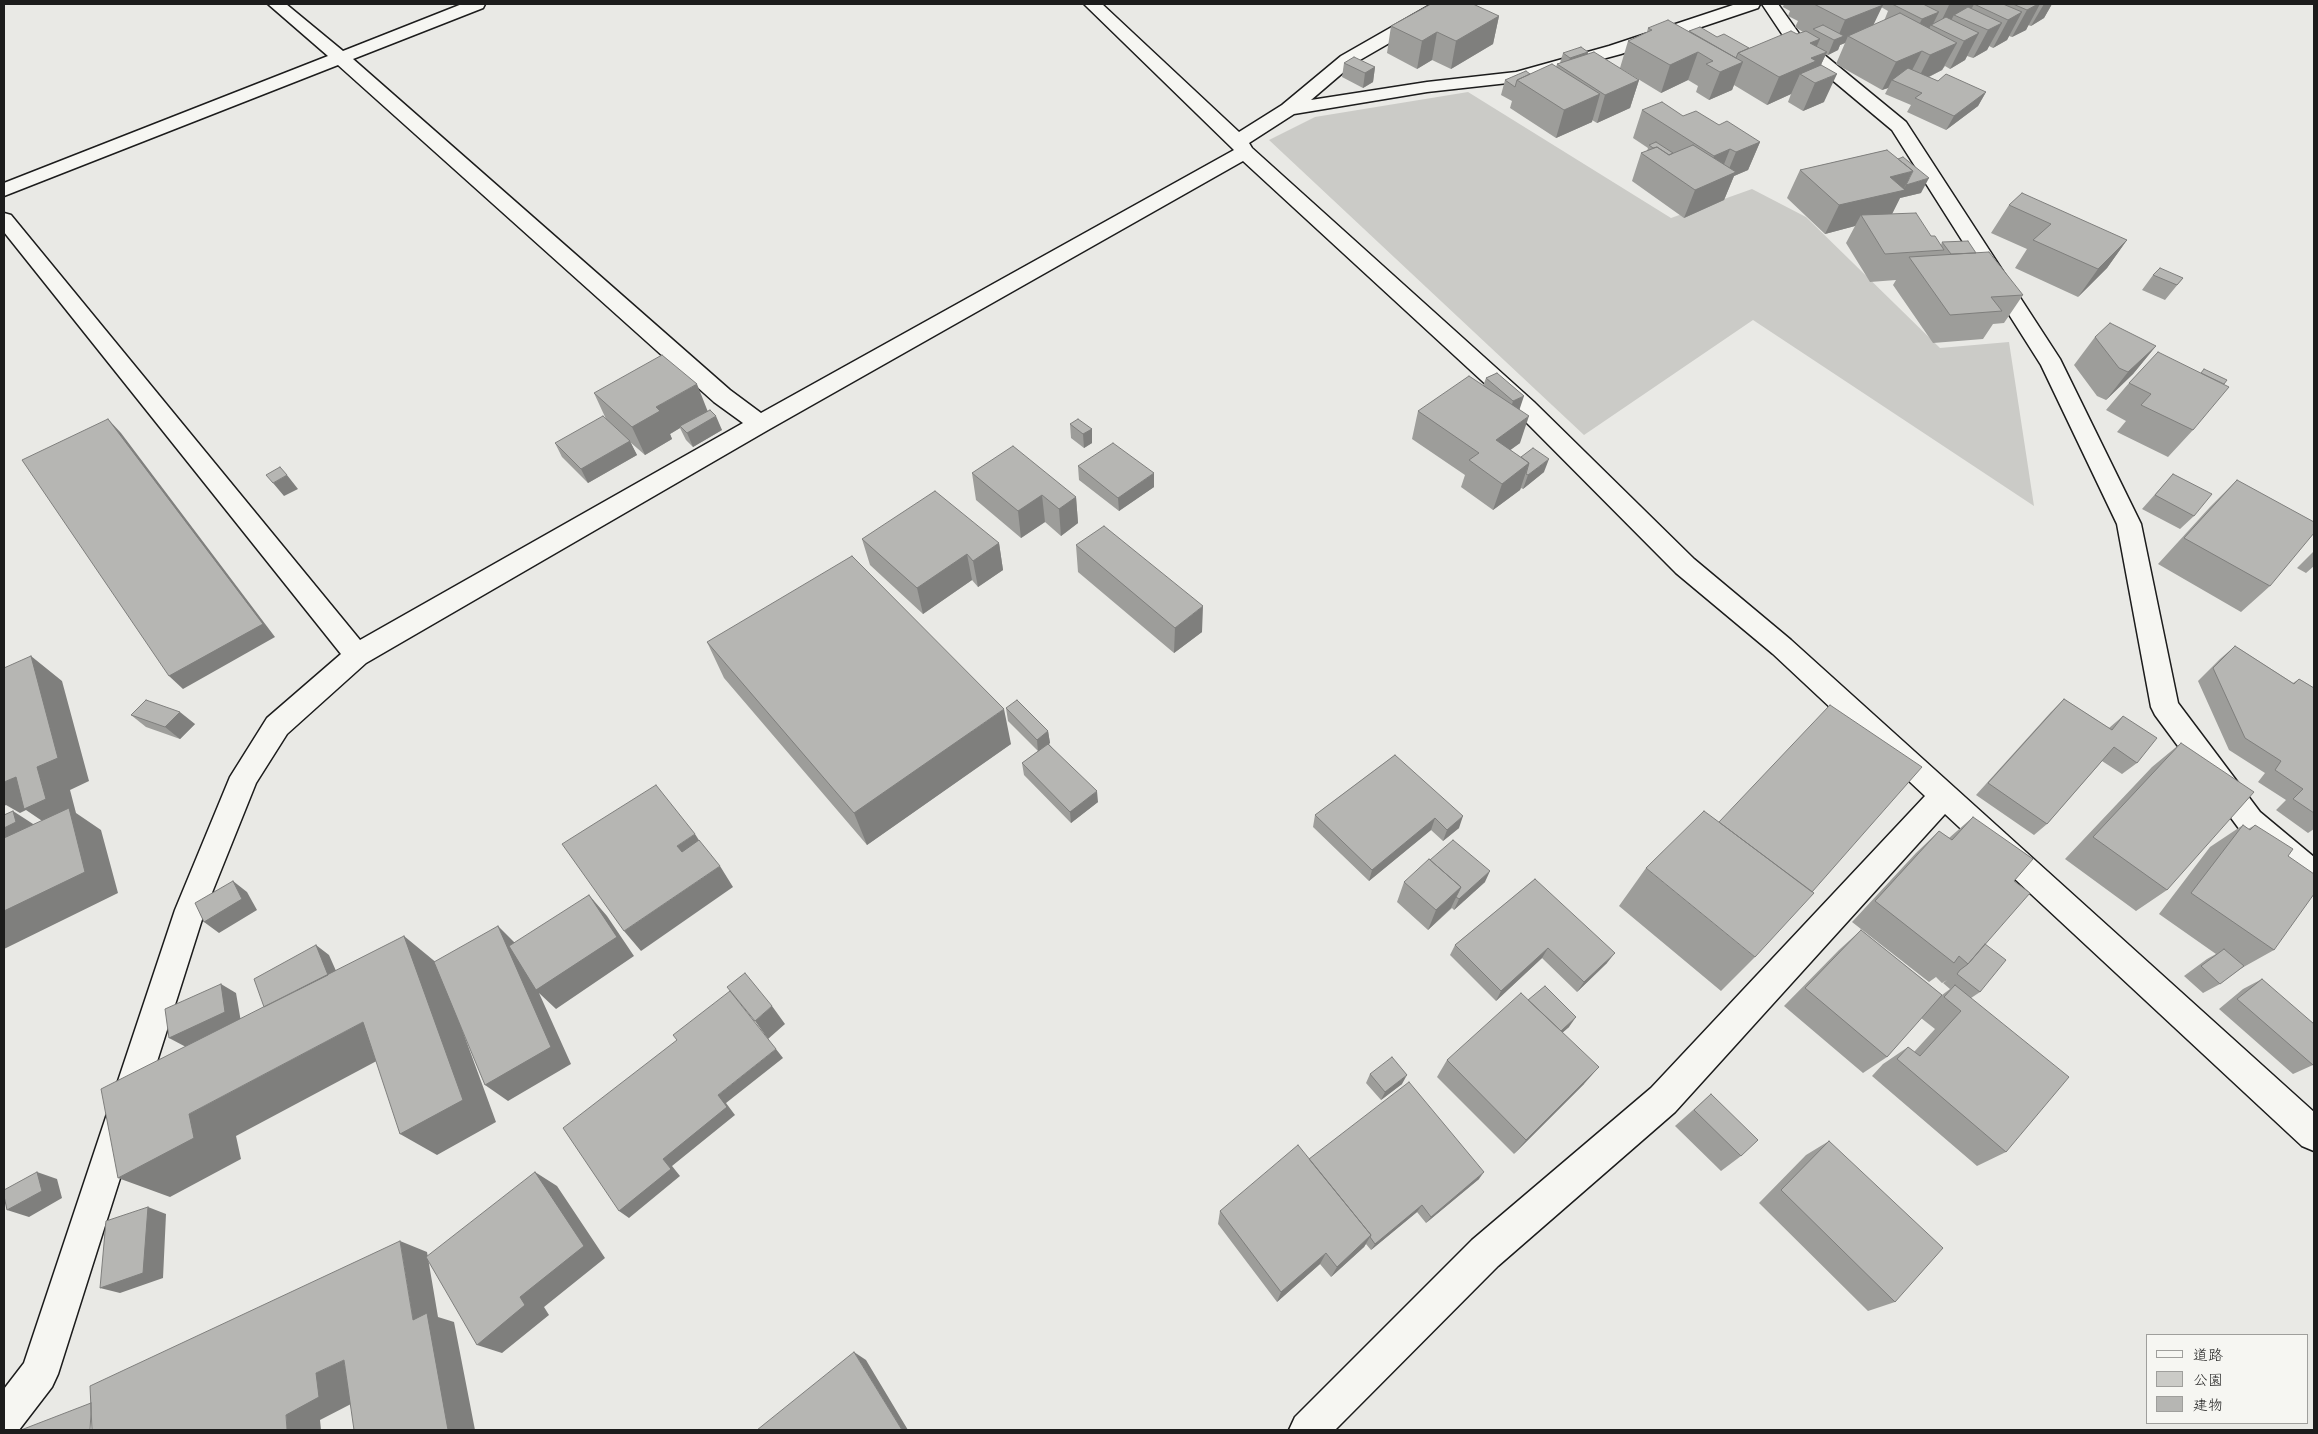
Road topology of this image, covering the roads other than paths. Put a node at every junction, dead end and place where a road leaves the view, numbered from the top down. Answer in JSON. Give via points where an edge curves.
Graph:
{"nodes":[{"id":1,"x":276,"y":4,"type":"edge"},
{"id":2,"x":477,"y":4,"type":"edge"},
{"id":3,"x":1092,"y":4,"type":"edge"},
{"id":4,"x":1444,"y":4,"type":"edge"},
{"id":5,"x":1752,"y":4,"type":"edge"},
{"id":6,"x":1770,"y":4,"type":"edge"},
{"id":7,"x":340,"y":57,"type":"junction"},
{"id":8,"x":1289,"y":108,"type":"junction"},
{"id":9,"x":1242,"y":146,"type":"junction"},
{"id":10,"x":4,"y":190,"type":"edge"},
{"id":11,"x":4,"y":219,"type":"edge"},
{"id":12,"x":760,"y":424,"type":"junction"},
{"id":13,"x":357,"y":655,"type":"junction"},
{"id":14,"x":1943,"y":796,"type":"junction"},
{"id":15,"x":2314,"y":875,"type":"edge"},
{"id":16,"x":2314,"y":1134,"type":"edge"},
{"id":17,"x":4,"y":1419,"type":"edge"},
{"id":18,"x":1308,"y":1430,"type":"edge"}],
"edges":[{"from":1,"to":7,"type":"street"},
{"from":2,"to":7,"type":"street"},
{"from":3,"to":9,"type":"street"},
{"from":4,"to":8,"type":"street","via":[[1348,60]]},
{"from":5,"to":8,"type":"street","via":[[1615,50],[1517,77]]},
{"from":6,"to":15,"type":"street","via":[[1794,39],[1899,126],[2052,364],[2130,524],[2165,707],[2250,821]]},
{"from":7,"to":10,"type":"street"},
{"from":7,"to":12,"type":"street","via":[[722,396]]},
{"from":8,"to":9,"type":"street"},
{"from":9,"to":12,"type":"street"},
{"from":9,"to":14,"type":"street","via":[[1526,408],[1685,566],[1782,647]]},
{"from":11,"to":13,"type":"street"},
{"from":12,"to":13,"type":"street"},
{"from":13,"to":17,"type":"street","via":[[277,726],[244,777],[190,910],[39,1374]]},
{"from":14,"to":16,"type":"street"},
{"from":14,"to":18,"type":"street","via":[[1663,1100],[1485,1253]]}]}
